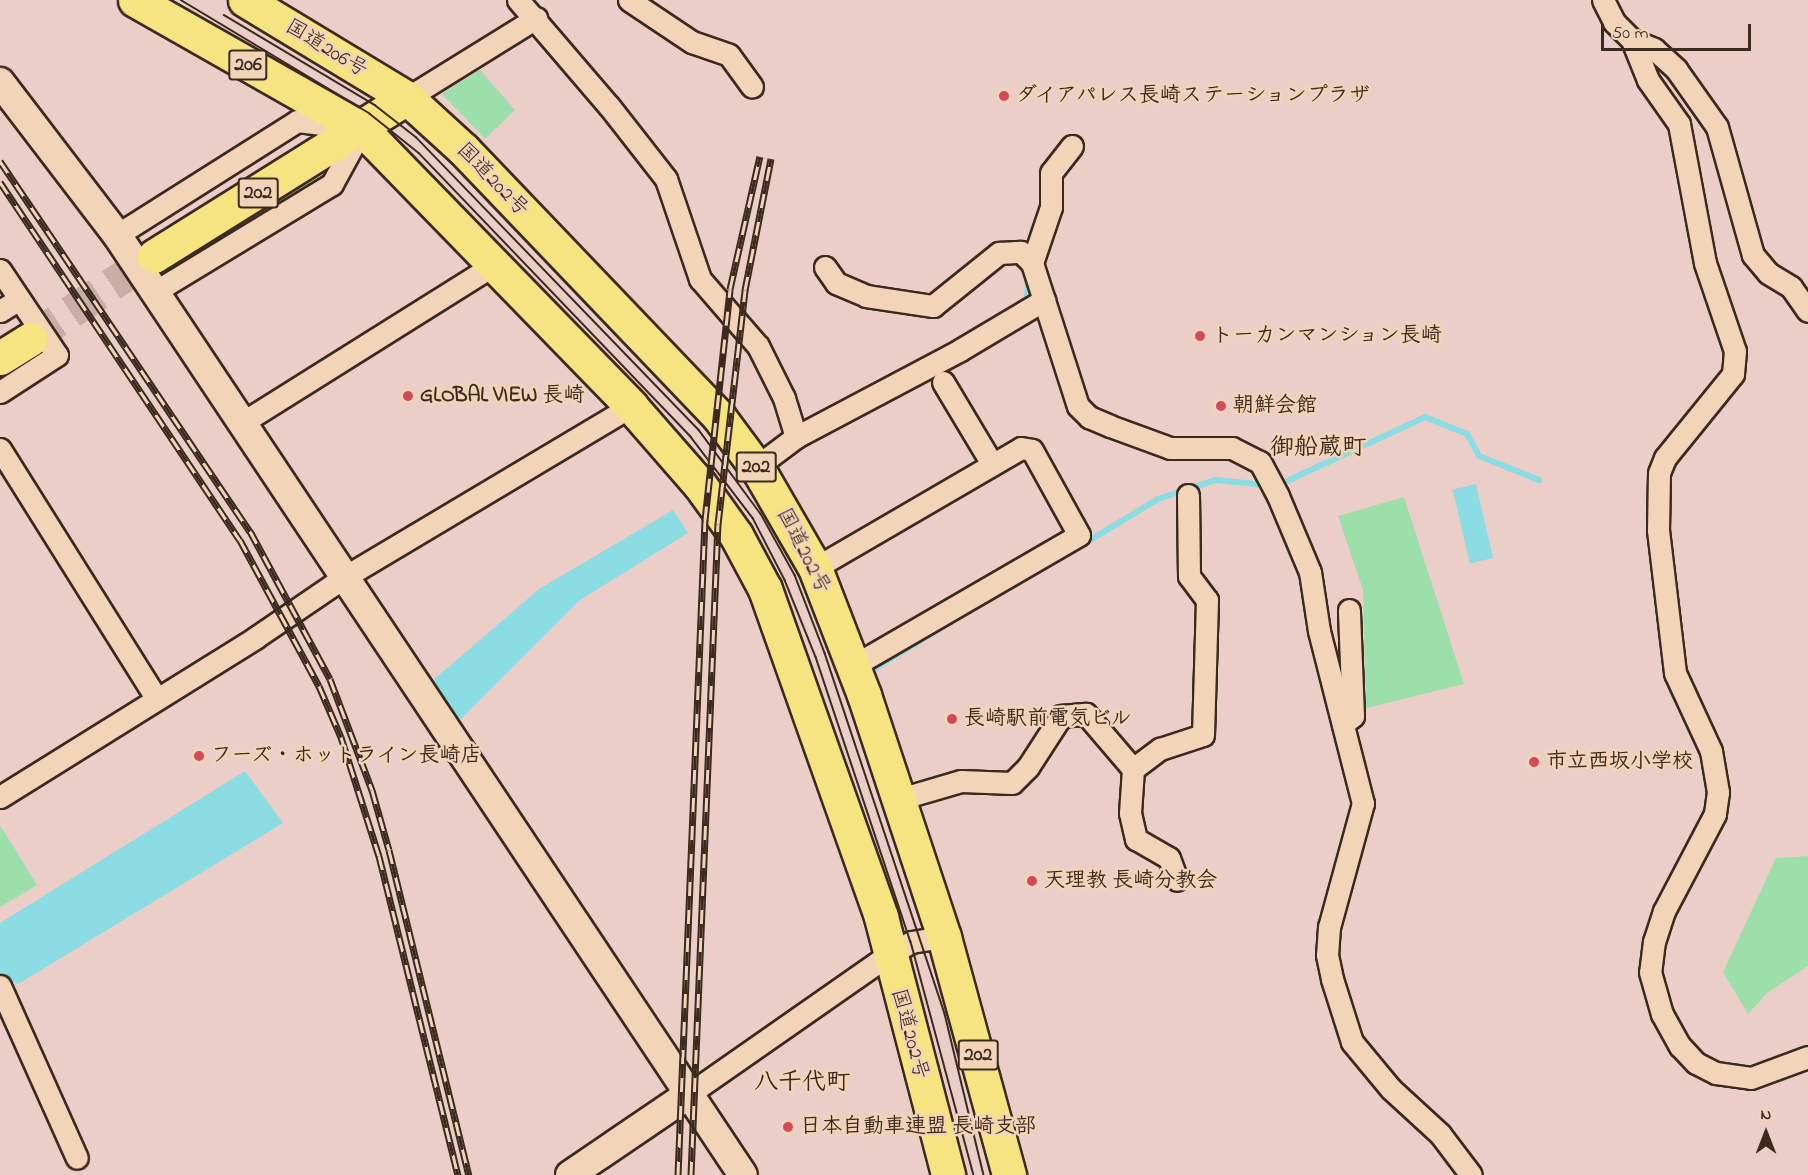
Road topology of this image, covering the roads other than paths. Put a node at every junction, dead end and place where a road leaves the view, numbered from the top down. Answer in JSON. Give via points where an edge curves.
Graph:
{"nodes":[{"id":1,"x":135,"y":0,"type":"edge"},
{"id":2,"x":245,"y":0,"type":"edge"},
{"id":3,"x":518,"y":0,"type":"edge"},
{"id":4,"x":629,"y":0,"type":"edge"},
{"id":5,"x":1604,"y":0,"type":"edge"},
{"id":6,"x":536,"y":18,"type":"junction"},
{"id":7,"x":1632,"y":40,"type":"junction"},
{"id":8,"x":0,"y":82,"type":"edge"},
{"id":9,"x":752,"y":87,"type":"dead end"},
{"id":10,"x":407,"y":98,"type":"junction"},
{"id":11,"x":362,"y":129,"type":"junction"},
{"id":12,"x":1072,"y":146,"type":"dead end"},
{"id":13,"x":117,"y":235,"type":"junction"},
{"id":14,"x":154,"y":256,"type":"tunnel mouth"},
{"id":15,"x":1032,"y":263,"type":"junction"},
{"id":16,"x":493,"y":265,"type":"junction"},
{"id":17,"x":825,"y":267,"type":"dead end"},
{"id":18,"x":0,"y":270,"type":"edge"},
{"id":19,"x":153,"y":293,"type":"junction"},
{"id":20,"x":19,"y":299,"type":"junction"},
{"id":21,"x":1044,"y":300,"type":"junction"},
{"id":22,"x":0,"y":311,"type":"edge"},
{"id":23,"x":1808,"y":311,"type":"edge"},
{"id":24,"x":30,"y":339,"type":"tunnel mouth"},
{"id":25,"x":0,"y":358,"type":"edge"},
{"id":26,"x":943,"y":382,"type":"dead end"},
{"id":27,"x":0,"y":392,"type":"edge"},
{"id":28,"x":631,"y":406,"type":"junction"},
{"id":29,"x":240,"y":424,"type":"junction"},
{"id":30,"x":796,"y":437,"type":"junction"},
{"id":31,"x":0,"y":449,"type":"edge"},
{"id":32,"x":992,"y":464,"type":"junction"},
{"id":33,"x":756,"y":467,"type":"junction"},
{"id":34,"x":1188,"y":495,"type":"dead end"},
{"id":35,"x":815,"y":568,"type":"junction"},
{"id":36,"x":343,"y":578,"type":"junction"},
{"id":37,"x":1349,"y":610,"type":"dead end"},
{"id":38,"x":853,"y":666,"type":"junction"},
{"id":39,"x":156,"y":698,"type":"junction"},
{"id":40,"x":1343,"y":724,"type":"junction"},
{"id":41,"x":1133,"y":769,"type":"junction"},
{"id":42,"x":0,"y":796,"type":"edge"},
{"id":43,"x":896,"y":800,"type":"junction"},
{"id":44,"x":1178,"y":880,"type":"dead end"},
{"id":45,"x":944,"y":937,"type":"junction"},
{"id":46,"x":888,"y":955,"type":"junction"},
{"id":47,"x":0,"y":986,"type":"edge"},
{"id":48,"x":1808,"y":1057,"type":"edge"},
{"id":49,"x":688,"y":1094,"type":"junction"},
{"id":50,"x":77,"y":1158,"type":"dead end"},
{"id":51,"x":570,"y":1175,"type":"edge"},
{"id":52,"x":743,"y":1175,"type":"edge"},
{"id":53,"x":948,"y":1175,"type":"edge"},
{"id":54,"x":1009,"y":1175,"type":"edge"},
{"id":55,"x":1471,"y":1175,"type":"edge"}],
"edges":[{"from":1,"to":11,"type":"highway","number":"206"},
{"from":2,"to":10,"type":"highway","name":"国道206号","number":"206"},
{"from":3,"to":6,"type":"street"},
{"from":4,"to":9,"type":"street","via":[[692,42],[729,55]]},
{"from":5,"to":7,"type":"street","via":[[1614,22]]},
{"from":6,"to":10,"type":"street"},
{"from":6,"to":30,"type":"street","via":[[666,179],[700,279],[758,346],[784,399]]},
{"from":7,"to":23,"type":"street","via":[[1654,49],[1676,69],[1718,127],[1753,255],[1768,273],[1791,287]]},
{"from":7,"to":48,"type":"street","via":[[1648,80],[1679,124],[1705,263],[1735,351],[1733,374],[1665,458],[1657,500],[1675,673],[1711,751],[1718,803],[1664,911],[1654,941],[1650,972],[1662,1014],[1680,1046],[1696,1063],[1716,1073],[1751,1078]]},
{"from":8,"to":13,"type":"street"},
{"from":10,"to":11,"type":"highway","number":"202"},
{"from":10,"to":33,"type":"highway","name":"国道202号","number":"202","via":[[464,150],[719,417]]},
{"from":11,"to":13,"type":"street","via":[[297,121]]},
{"from":11,"to":14,"type":"highway","number":"202"},
{"from":11,"to":16,"type":"highway","name":"国道202号","number":"202"},
{"from":11,"to":19,"type":"street","via":[[332,184]]},
{"from":12,"to":15,"type":"street","via":[[1051,173],[1051,207]]},
{"from":13,"to":19,"type":"street"},
{"from":15,"to":17,"type":"street","via":[[1021,252],[999,253],[933,306],[866,296],[836,283]]},
{"from":15,"to":21,"type":"street"},
{"from":16,"to":28,"type":"highway","name":"国道202号","number":"202"},
{"from":16,"to":29,"type":"street"},
{"from":18,"to":20,"type":"street"},
{"from":19,"to":29,"type":"street"},
{"from":20,"to":22,"type":"street"},
{"from":20,"to":27,"type":"street","via":[[57,355]]},
{"from":21,"to":30,"type":"street","via":[[960,350]]},
{"from":21,"to":40,"type":"street","via":[[1078,406],[1089,417],[1170,448],[1232,448],[1260,462],[1310,572],[1319,631]]},
{"from":24,"to":25,"type":"highway"},
{"from":26,"to":32,"type":"street"},
{"from":28,"to":36,"type":"street"},
{"from":28,"to":46,"type":"highway","name":"国道202号","number":"202","via":[[718,510],[765,589],[881,917]]},
{"from":29,"to":36,"type":"street"},
{"from":30,"to":33,"type":"street"},
{"from":31,"to":39,"type":"street"},
{"from":32,"to":35,"type":"street"},
{"from":32,"to":38,"type":"street","via":[[1021,448],[1032,450],[1079,535]]},
{"from":33,"to":35,"type":"highway","name":"国道202号","number":"202"},
{"from":34,"to":41,"type":"street","via":[[1189,576],[1206,600],[1203,735],[1160,749]]},
{"from":35,"to":38,"type":"highway","name":"国道202号","number":"202"},
{"from":36,"to":39,"type":"street"},
{"from":36,"to":49,"type":"street"},
{"from":37,"to":40,"type":"street","via":[[1353,716]]},
{"from":38,"to":43,"type":"highway","name":"国道202号","number":"202"},
{"from":39,"to":42,"type":"street"},
{"from":40,"to":55,"type":"street","via":[[1363,804],[1329,927],[1327,955],[1332,980],[1352,1042],[1391,1089],[1440,1134]]},
{"from":41,"to":43,"type":"street","via":[[1086,714],[1071,713],[1061,716],[1028,767],[1012,783],[961,781]]},
{"from":41,"to":44,"type":"street","via":[[1130,813],[1136,838],[1169,858]]},
{"from":43,"to":45,"type":"highway","name":"国道202号","number":"202"},
{"from":45,"to":46,"type":"street","via":[[911,942]]},
{"from":45,"to":54,"type":"highway","name":"国道202号","number":"202"},
{"from":46,"to":49,"type":"street"},
{"from":46,"to":53,"type":"highway","name":"国道202号","number":"202"},
{"from":47,"to":50,"type":"street"},
{"from":49,"to":51,"type":"street"},
{"from":49,"to":52,"type":"street"}]}
